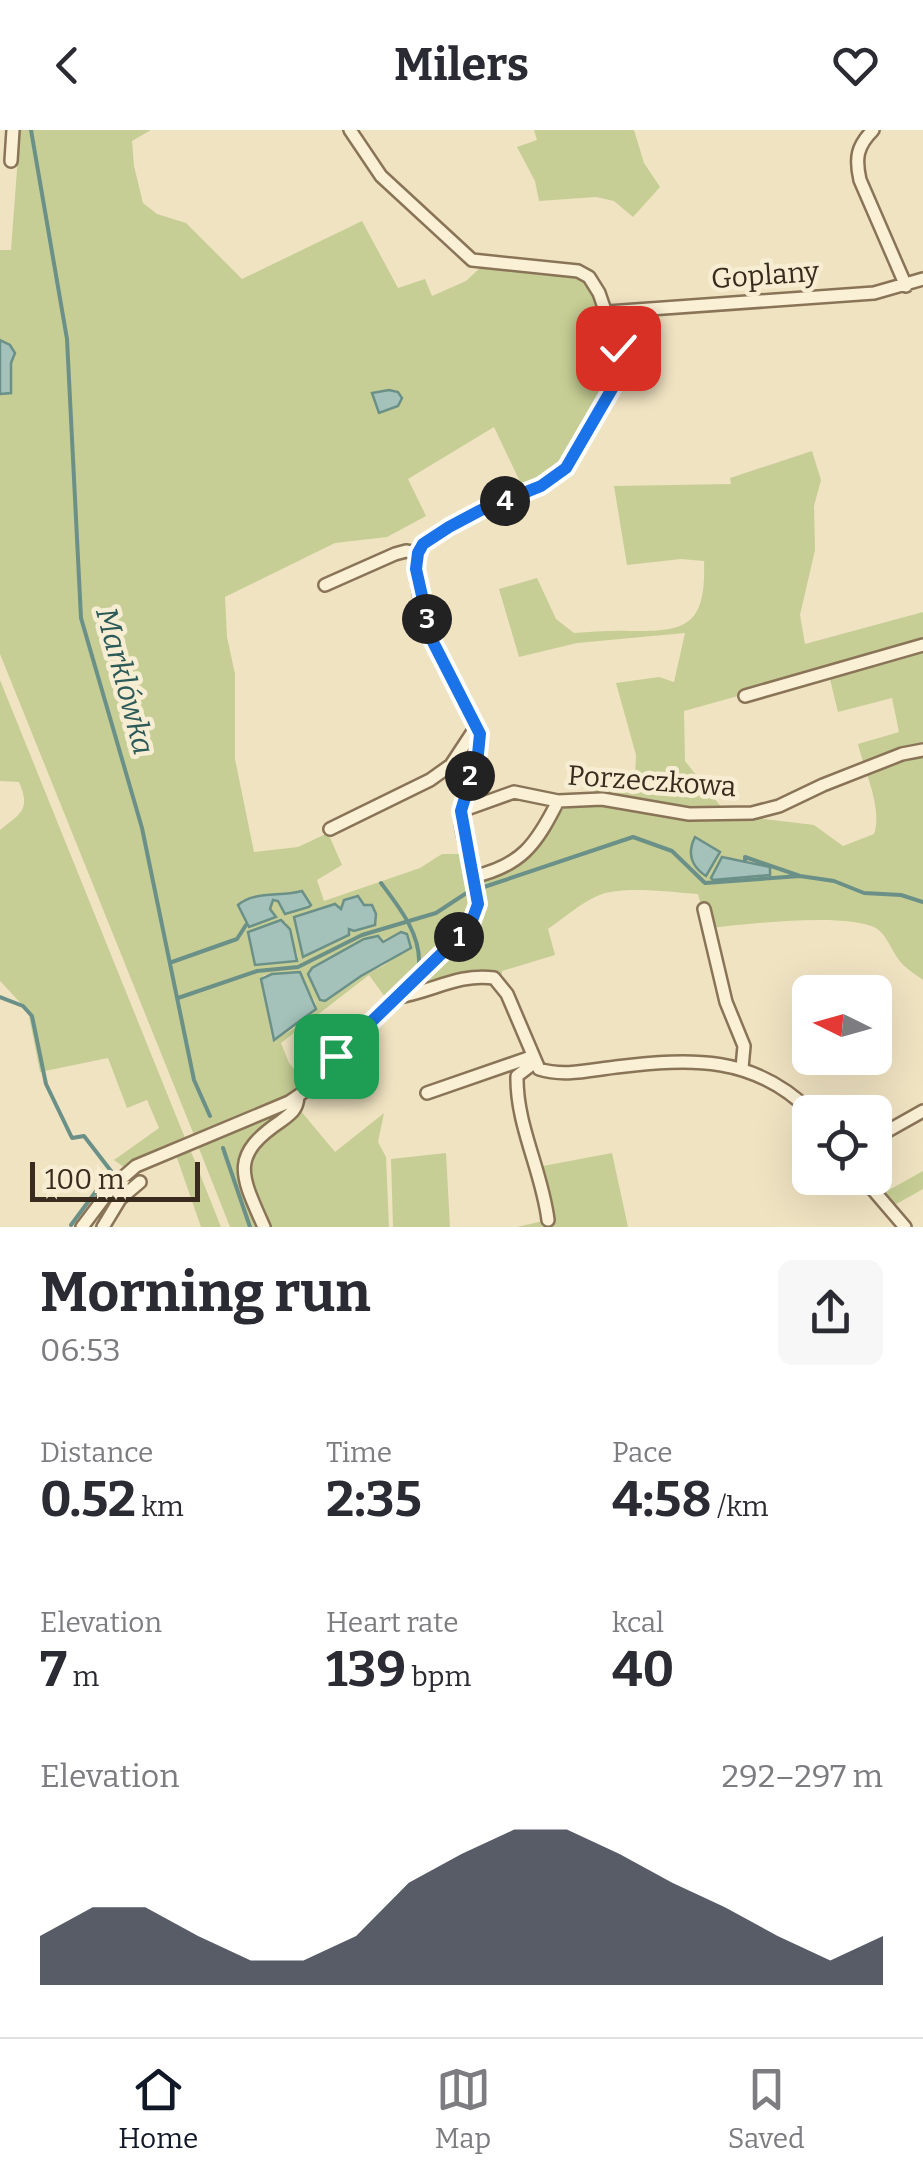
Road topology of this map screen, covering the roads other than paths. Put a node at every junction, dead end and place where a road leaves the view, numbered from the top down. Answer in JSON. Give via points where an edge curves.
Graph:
{"nodes":[{"id":1,"x":14,"y":130,"type":"edge"},
{"id":2,"x":350,"y":130,"type":"edge"},
{"id":3,"x":874,"y":130,"type":"edge"},
{"id":4,"x":11,"y":161,"type":"dead end"},
{"id":5,"x":923,"y":279,"type":"edge"},
{"id":6,"x":906,"y":286,"type":"junction"},
{"id":7,"x":608,"y":312,"type":"junction"},
{"id":8,"x":418,"y":553,"type":"junction"},
{"id":9,"x":325,"y":585,"type":"dead end"},
{"id":10,"x":923,"y":644,"type":"edge"},
{"id":11,"x":744,"y":696,"type":"dead end"},
{"id":12,"x":483,"y":731,"type":"junction"},
{"id":13,"x":923,"y":750,"type":"edge"},
{"id":14,"x":558,"y":801,"type":"junction"},
{"id":15,"x":461,"y":811,"type":"junction"},
{"id":16,"x":330,"y":829,"type":"dead end"},
{"id":17,"x":472,"y":877,"type":"junction"},
{"id":18,"x":704,"y":909,"type":"dead end"},
{"id":19,"x":398,"y":997,"type":"junction"},
{"id":20,"x":533,"y":1060,"type":"junction"},
{"id":21,"x":742,"y":1068,"type":"junction"},
{"id":22,"x":427,"y":1093,"type":"dead end"},
{"id":23,"x":298,"y":1096,"type":"junction"},
{"id":24,"x":792,"y":1097,"type":"edge"},
{"id":25,"x":923,"y":1111,"type":"edge"},
{"id":26,"x":892,"y":1128,"type":"edge"},
{"id":27,"x":140,"y":1182,"type":"dead end"},
{"id":28,"x":878,"y":1195,"type":"edge"},
{"id":29,"x":548,"y":1220,"type":"dead end"},
{"id":30,"x":82,"y":1227,"type":"edge"},
{"id":31,"x":103,"y":1227,"type":"edge"},
{"id":32,"x":264,"y":1227,"type":"edge"},
{"id":33,"x":905,"y":1227,"type":"edge"}],
"edges":[{"from":1,"to":4,"type":"street"},
{"from":2,"to":7,"type":"street","via":[[380,176],[472,260],[583,273]]},
{"from":3,"to":6,"type":"street","via":[[860,143],[856,162]]},
{"from":5,"to":6,"type":"street","name":"Goplany"},
{"from":6,"to":7,"type":"street","name":"Goplany"},
{"from":7,"to":8,"type":"street","via":[[620,375],[566,468],[449,527]]},
{"from":8,"to":9,"type":"street","via":[[394,554]]},
{"from":8,"to":12,"type":"street","via":[[432,640]]},
{"from":10,"to":11,"type":"street"},
{"from":12,"to":15,"type":"street"},
{"from":12,"to":16,"type":"street","via":[[430,780]]},
{"from":13,"to":14,"type":"street","name":"Porzeczkowa","via":[[752,813]]},
{"from":14,"to":15,"type":"street","name":"Porzeczkowa","via":[[514,792]]},
{"from":14,"to":17,"type":"street","via":[[522,857]]},
{"from":15,"to":17,"type":"street"},
{"from":17,"to":19,"type":"street","via":[[478,904],[470,926]]},
{"from":18,"to":21,"type":"street","via":[[744,1046]]},
{"from":19,"to":20,"type":"street","via":[[494,978]]},
{"from":19,"to":23,"type":"street"},
{"from":20,"to":21,"type":"street","via":[[539,1070],[560,1073],[681,1062]]},
{"from":20,"to":22,"type":"street"},
{"from":20,"to":29,"type":"street","via":[[517,1076],[517,1087]]},
{"from":21,"to":24,"type":"street"},
{"from":23,"to":30,"type":"street","via":[[136,1166]]},
{"from":23,"to":32,"type":"street","via":[[291,1114],[249,1147],[244,1163]]},
{"from":25,"to":26,"type":"street"},
{"from":27,"to":31,"type":"street"},
{"from":28,"to":33,"type":"street"}]}
